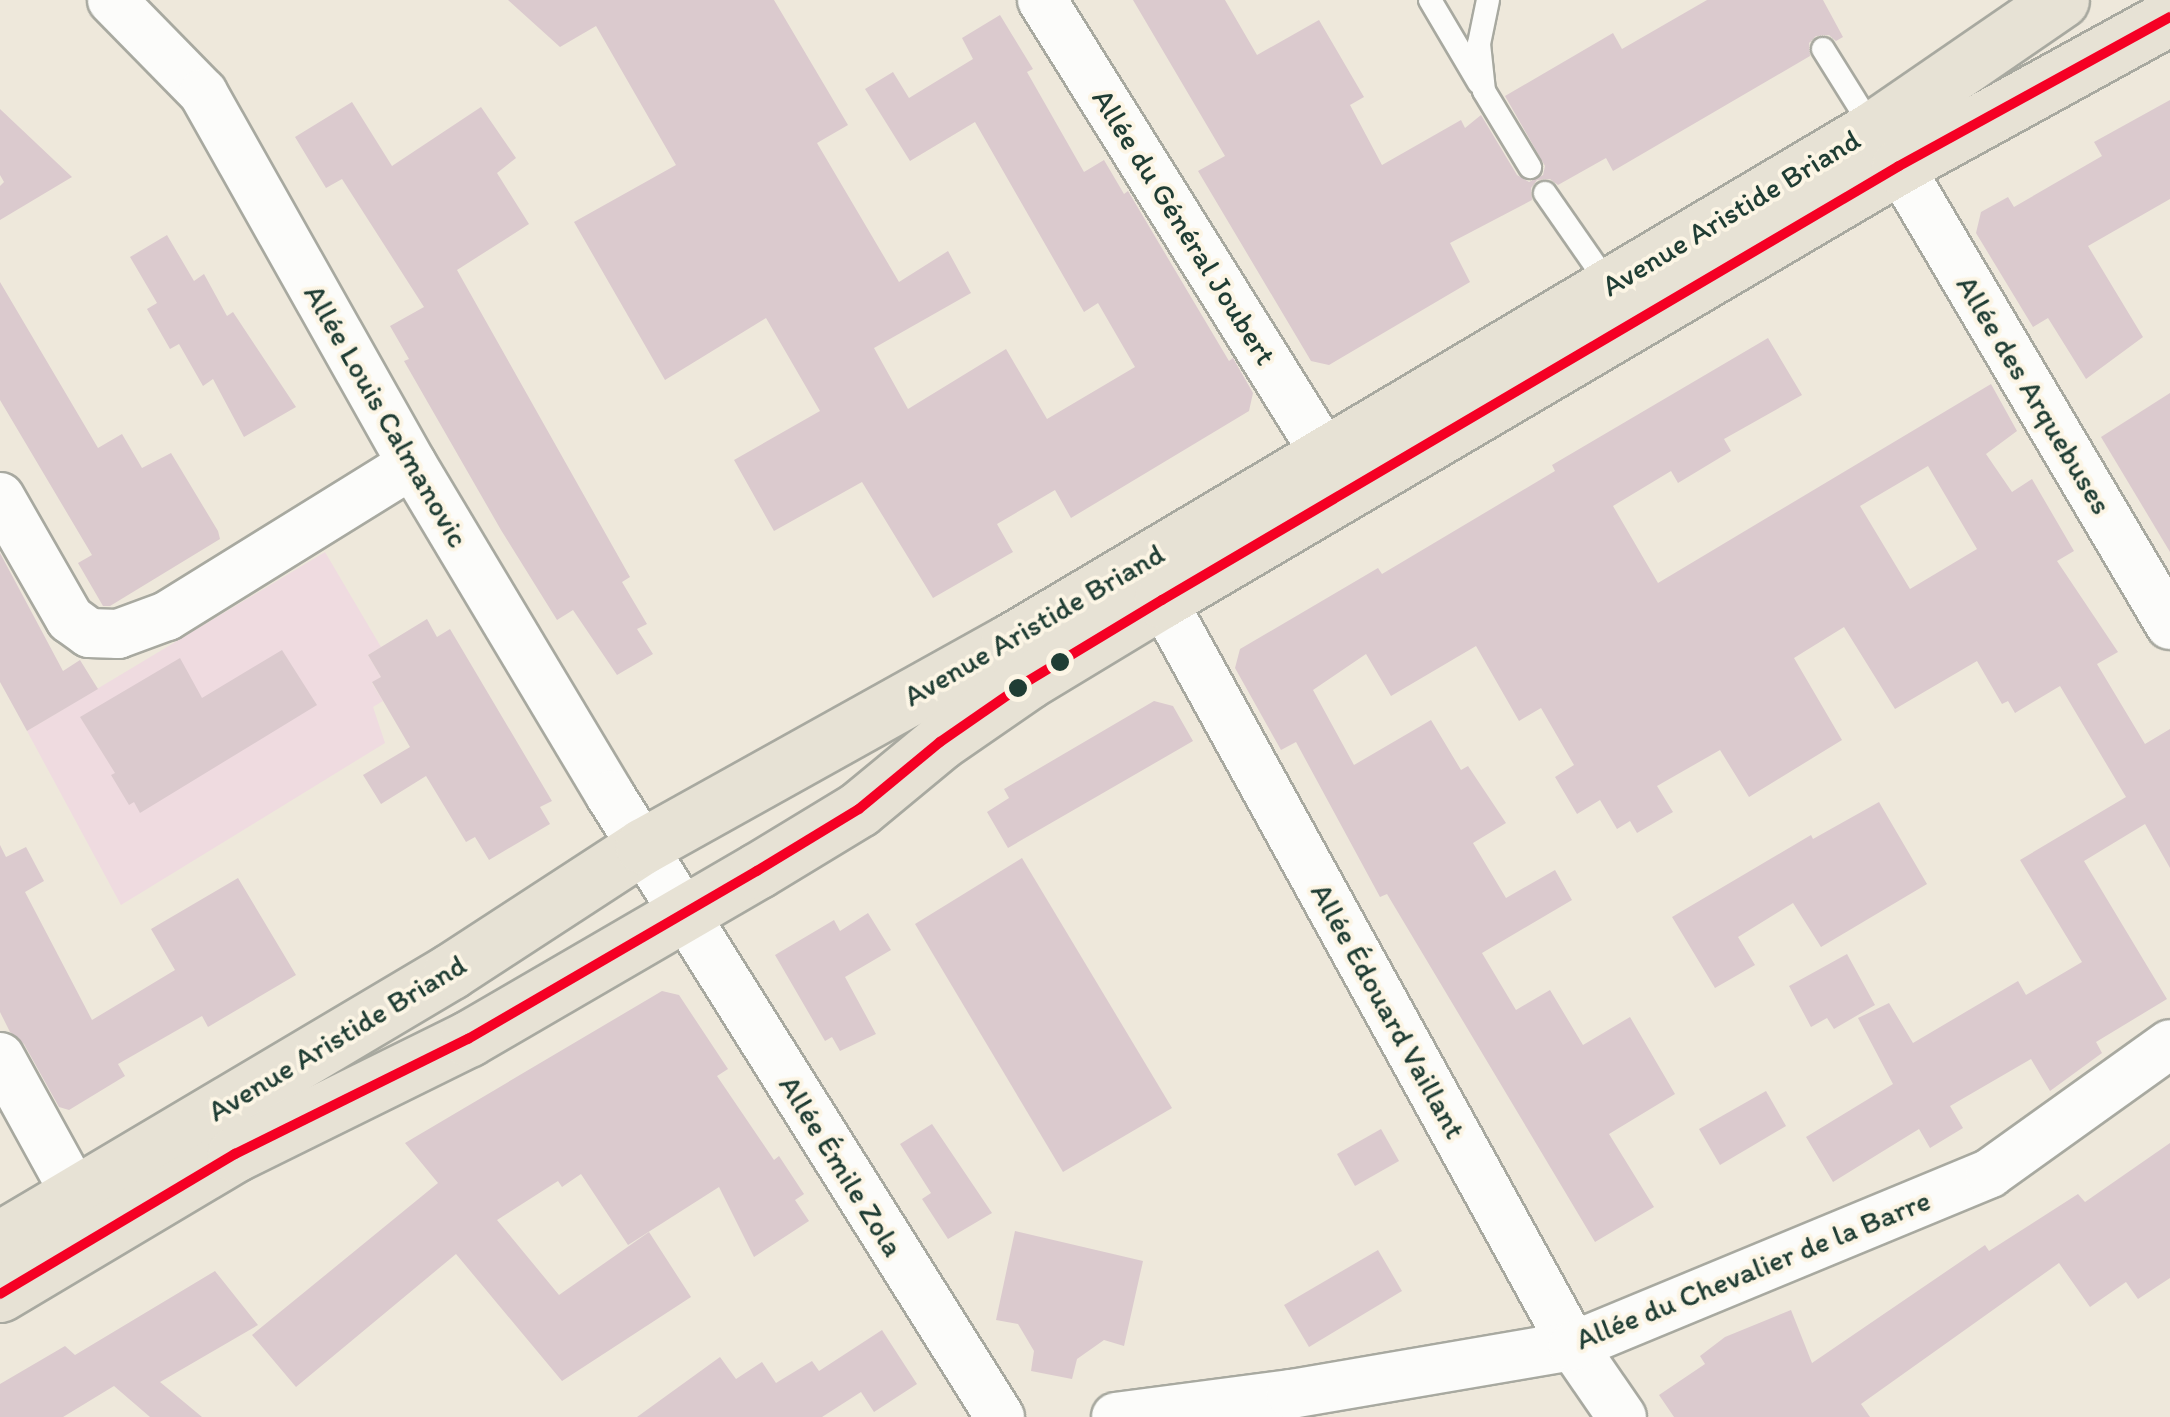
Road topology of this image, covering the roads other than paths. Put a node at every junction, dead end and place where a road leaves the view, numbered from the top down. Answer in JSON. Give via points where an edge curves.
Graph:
{"nodes":[{"id":1,"x":112,"y":0,"type":"edge"},
{"id":2,"x":1042,"y":0,"type":"edge"},
{"id":3,"x":1430,"y":0,"type":"edge"},
{"id":4,"x":1488,"y":0,"type":"edge"},
{"id":5,"x":2060,"y":0,"type":"edge"},
{"id":6,"x":2170,"y":18,"type":"edge"},
{"id":7,"x":1824,"y":49,"type":"dead end"},
{"id":8,"x":1484,"y":90,"type":"junction"},
{"id":9,"x":1886,"y":147,"type":"junction"},
{"id":10,"x":1530,"y":168,"type":"dead end"},
{"id":11,"x":1545,"y":193,"type":"dead end"},
{"id":12,"x":1609,"y":286,"type":"junction"},
{"id":13,"x":1326,"y":454,"type":"junction"},
{"id":14,"x":412,"y":464,"type":"junction"},
{"id":15,"x":0,"y":497,"type":"edge"},
{"id":16,"x":1162,"y":600,"type":"junction"},
{"id":17,"x":2170,"y":625,"type":"edge"},
{"id":18,"x":643,"y":846,"type":"junction"},
{"id":19,"x":683,"y":914,"type":"junction"},
{"id":20,"x":2170,"y":1044,"type":"edge"},
{"id":21,"x":0,"y":1057,"type":"edge"},
{"id":22,"x":76,"y":1195,"type":"junction"},
{"id":23,"x":0,"y":1239,"type":"edge"},
{"id":24,"x":0,"y":1294,"type":"edge"},
{"id":25,"x":1572,"y":1346,"type":"junction"},
{"id":26,"x":1000,"y":1417,"type":"edge"},
{"id":27,"x":1116,"y":1417,"type":"edge"},
{"id":28,"x":1622,"y":1417,"type":"edge"}],
"edges":[{"from":1,"to":14,"type":"street","name":"Allée Louis Calmanovic","via":[[203,94]]},
{"from":2,"to":13,"type":"street","name":"Allée du Général Joubert"},
{"from":3,"to":8,"type":"lane"},
{"from":4,"to":8,"type":"lane","via":[[1480,44]]},
{"from":5,"to":9,"type":"main road","name":"Avenue Aristide Briand"},
{"from":6,"to":9,"type":"main road","name":"Avenue Aristide Briand"},
{"from":7,"to":9,"type":"lane"},
{"from":8,"to":10,"type":"lane"},
{"from":9,"to":12,"type":"main road","name":"Avenue Aristide Briand"},
{"from":9,"to":16,"type":"main road","name":"Avenue Aristide Briand"},
{"from":9,"to":17,"type":"street","name":"Allée des Arquebuses"},
{"from":11,"to":12,"type":"lane"},
{"from":12,"to":13,"type":"main road","name":"Avenue Aristide Briand"},
{"from":13,"to":18,"type":"main road","name":"Avenue Aristide Briand"},
{"from":14,"to":15,"type":"street","via":[[166,616],[118,634],[89,634],[70,619]]},
{"from":14,"to":18,"type":"street","name":"Allée Louis Calmanovic"},
{"from":16,"to":19,"type":"main road","name":"Avenue Aristide Briand","via":[[999,702],[859,808]]},
{"from":16,"to":25,"type":"street","name":"Allée Édouard Vaillant"},
{"from":18,"to":19,"type":"street","name":"Allée Louis Calmanovic"},
{"from":18,"to":22,"type":"main road","name":"Avenue Aristide Briand","via":[[450,971]]},
{"from":19,"to":24,"type":"main road","name":"Avenue Aristide Briand","via":[[468,1039],[235,1154]]},
{"from":19,"to":26,"type":"street","name":"Allée Émile Zola"},
{"from":20,"to":25,"type":"street","name":"Allée du Chevalier de la Barre","via":[[1990,1173]]},
{"from":21,"to":22,"type":"street"},
{"from":22,"to":23,"type":"main road","name":"Avenue Aristide Briand"},
{"from":25,"to":27,"type":"street","name":"Allée du Chevalier de la Barre"},
{"from":25,"to":28,"type":"street","name":"Allée Édouard Vaillant"}]}
